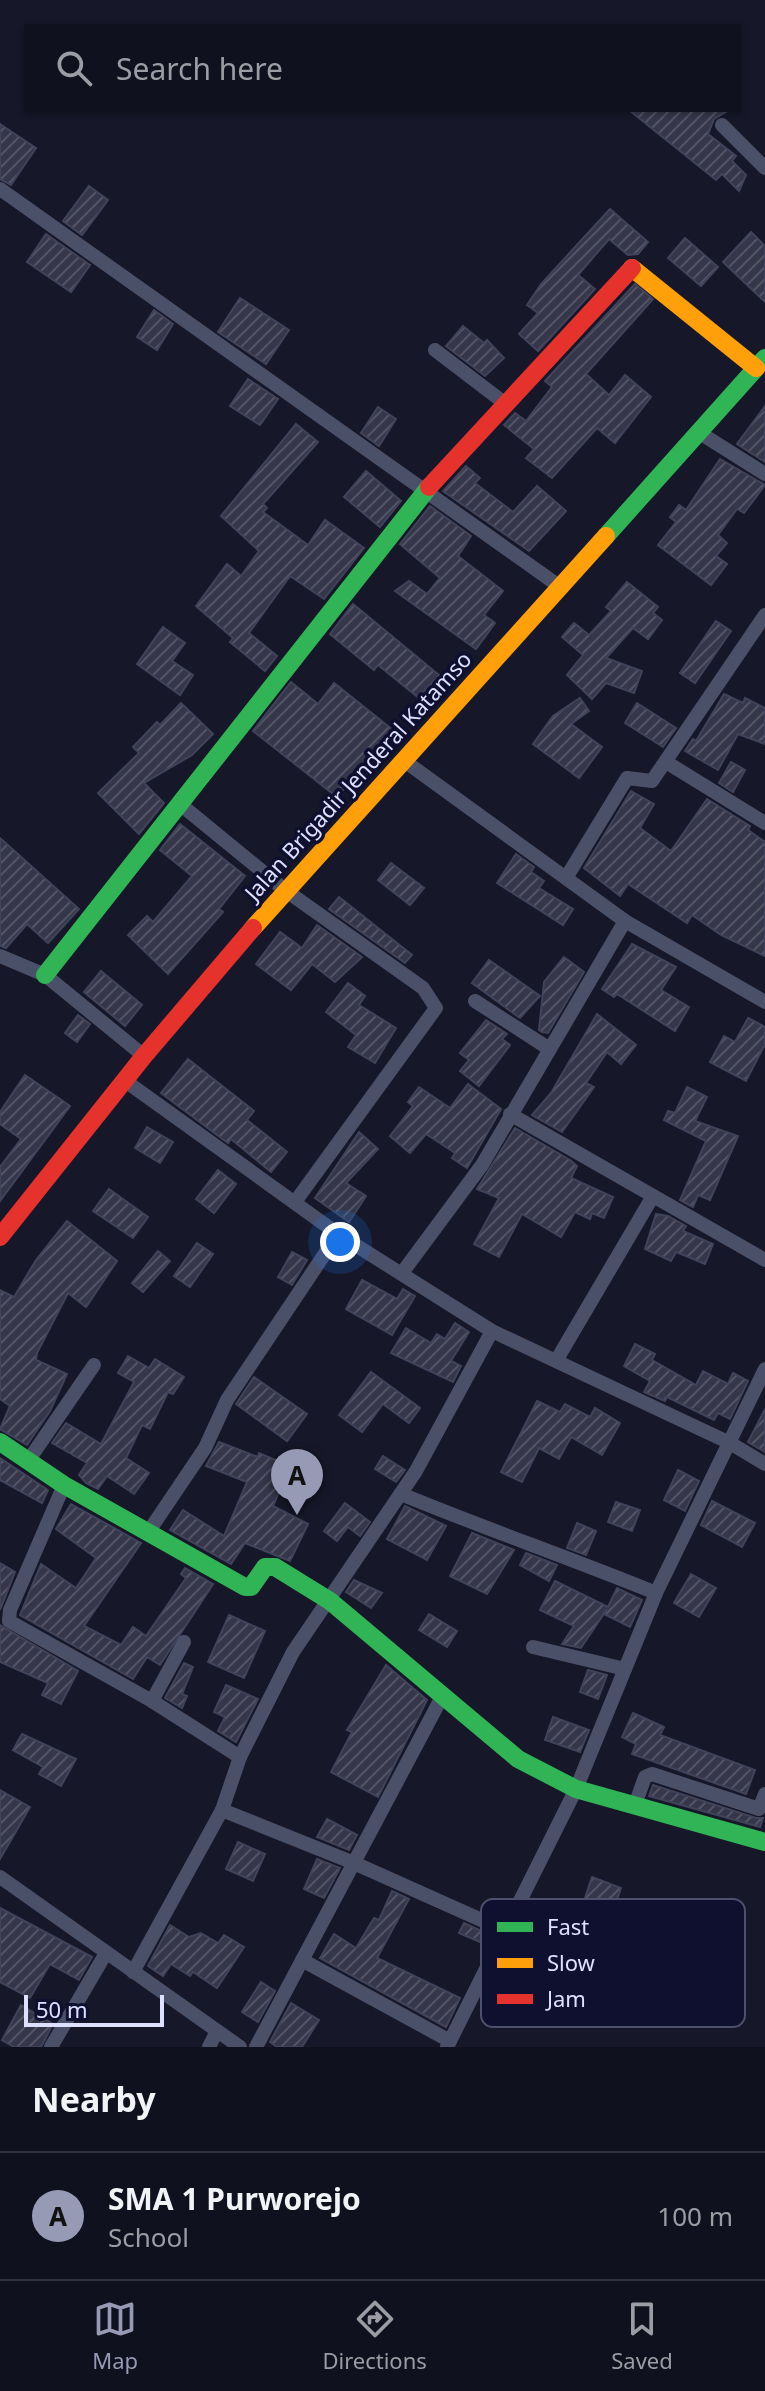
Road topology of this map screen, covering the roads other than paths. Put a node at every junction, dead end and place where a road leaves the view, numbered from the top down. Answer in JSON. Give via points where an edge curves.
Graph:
{"nodes":[{"id":1,"x":722,"y":125,"type":"dead end"},
{"id":2,"x":765,"y":168,"type":"edge"},
{"id":3,"x":0,"y":189,"type":"edge"},
{"id":4,"x":435,"y":350,"type":"dead end"},
{"id":5,"x":760,"y":363,"type":"edge"},
{"id":6,"x":507,"y":405,"type":"junction"},
{"id":7,"x":700,"y":433,"type":"junction"},
{"id":8,"x":765,"y":474,"type":"edge"},
{"id":9,"x":425,"y":491,"type":"junction"},
{"id":10,"x":559,"y":586,"type":"junction"},
{"id":11,"x":765,"y":615,"type":"edge"},
{"id":12,"x":406,"y":762,"type":"junction"},
{"id":13,"x":666,"y":762,"type":"junction"},
{"id":14,"x":180,"y":804,"type":"junction"},
{"id":15,"x":764,"y":819,"type":"edge"},
{"id":16,"x":566,"y":878,"type":"junction"},
{"id":17,"x":285,"y":890,"type":"junction"},
{"id":18,"x":625,"y":921,"type":"junction"},
{"id":19,"x":0,"y":956,"type":"edge"},
{"id":20,"x":45,"y":975,"type":"junction"},
{"id":21,"x":475,"y":1001,"type":"dead end"},
{"id":22,"x":765,"y":1002,"type":"edge"},
{"id":23,"x":548,"y":1048,"type":"junction"},
{"id":24,"x":144,"y":1056,"type":"junction"},
{"id":25,"x":124,"y":1080,"type":"junction"},
{"id":26,"x":510,"y":1114,"type":"junction"},
{"id":27,"x":653,"y":1196,"type":"junction"},
{"id":28,"x":295,"y":1202,"type":"junction"},
{"id":29,"x":338,"y":1234,"type":"junction"},
{"id":30,"x":0,"y":1237,"type":"edge"},
{"id":31,"x":765,"y":1260,"type":"edge"},
{"id":32,"x":402,"y":1273,"type":"junction"},
{"id":33,"x":492,"y":1331,"type":"junction"},
{"id":34,"x":556,"y":1361,"type":"junction"},
{"id":35,"x":94,"y":1365,"type":"dead end"},
{"id":36,"x":765,"y":1369,"type":"edge"},
{"id":37,"x":0,"y":1442,"type":"edge"},
{"id":38,"x":730,"y":1443,"type":"junction"},
{"id":39,"x":28,"y":1461,"type":"junction"},
{"id":40,"x":765,"y":1464,"type":"edge"},
{"id":41,"x":64,"y":1485,"type":"junction"},
{"id":42,"x":401,"y":1494,"type":"junction"},
{"id":43,"x":149,"y":1531,"type":"junction"},
{"id":44,"x":656,"y":1593,"type":"junction"},
{"id":45,"x":330,"y":1601,"type":"junction"},
{"id":46,"x":184,"y":1642,"type":"dead end"},
{"id":47,"x":533,"y":1647,"type":"dead end"},
{"id":48,"x":625,"y":1669,"type":"junction"},
{"id":49,"x":443,"y":1695,"type":"junction"},
{"id":50,"x":152,"y":1701,"type":"junction"},
{"id":51,"x":240,"y":1757,"type":"junction"},
{"id":52,"x":576,"y":1789,"type":"junction"},
{"id":53,"x":765,"y":1794,"type":"edge"},
{"id":54,"x":635,"y":1805,"type":"junction"},
{"id":55,"x":222,"y":1810,"type":"junction"},
{"id":56,"x":765,"y":1842,"type":"edge"},
{"id":57,"x":354,"y":1863,"type":"junction"},
{"id":58,"x":0,"y":1877,"type":"edge"},
{"id":59,"x":522,"y":1899,"type":"edge"},
{"id":60,"x":481,"y":1920,"type":"edge"},
{"id":61,"x":106,"y":1953,"type":"junction"},
{"id":62,"x":302,"y":1960,"type":"junction"},
{"id":63,"x":133,"y":1972,"type":"junction"},
{"id":64,"x":481,"y":1981,"type":"edge"},
{"id":65,"x":217,"y":2031,"type":"junction"},
{"id":66,"x":449,"y":2044,"type":"edge"},
{"id":67,"x":51,"y":2047,"type":"edge"},
{"id":68,"x":209,"y":2047,"type":"edge"},
{"id":69,"x":240,"y":2047,"type":"edge"},
{"id":70,"x":256,"y":2047,"type":"edge"}],
"edges":[{"from":1,"to":2,"type":"street"},
{"from":3,"to":9,"type":"street"},
{"from":4,"to":6,"type":"street"},
{"from":5,"to":6,"type":"street","via":[[634,266]]},
{"from":5,"to":7,"type":"street","name":"Jalan Brigadir Jenderal Katamso"},
{"from":6,"to":9,"type":"street"},
{"from":7,"to":8,"type":"street"},
{"from":7,"to":10,"type":"street","name":"Jalan Brigadir Jenderal Katamso"},
{"from":9,"to":10,"type":"street"},
{"from":9,"to":14,"type":"street"},
{"from":10,"to":12,"type":"street","name":"Jalan Brigadir Jenderal Katamso"},
{"from":11,"to":13,"type":"street"},
{"from":12,"to":16,"type":"street"},
{"from":12,"to":17,"type":"street","name":"Jalan Brigadir Jenderal Katamso"},
{"from":13,"to":15,"type":"street"},
{"from":13,"to":16,"type":"street","via":[[652,781],[627,778]]},
{"from":14,"to":17,"type":"street"},
{"from":14,"to":20,"type":"street"},
{"from":16,"to":18,"type":"street"},
{"from":17,"to":24,"type":"street","name":"Jalan Brigadir Jenderal Katamso"},
{"from":17,"to":28,"type":"street","via":[[423,988],[436,1008]]},
{"from":18,"to":22,"type":"street"},
{"from":18,"to":23,"type":"street"},
{"from":19,"to":20,"type":"street"},
{"from":20,"to":24,"type":"street"},
{"from":21,"to":23,"type":"street"},
{"from":23,"to":26,"type":"street"},
{"from":24,"to":25,"type":"street","name":"Jalan Brigadir Jenderal Katamso"},
{"from":25,"to":28,"type":"street"},
{"from":25,"to":30,"type":"street","name":"Jalan Brigadir Jenderal Katamso"},
{"from":26,"to":27,"type":"street"},
{"from":26,"to":32,"type":"street","via":[[482,1165]]},
{"from":27,"to":31,"type":"street"},
{"from":27,"to":34,"type":"street"},
{"from":28,"to":29,"type":"street"},
{"from":29,"to":32,"type":"street"},
{"from":29,"to":43,"type":"street","via":[[227,1400],[205,1448]]},
{"from":32,"to":33,"type":"street"},
{"from":33,"to":34,"type":"street"},
{"from":33,"to":42,"type":"street"},
{"from":34,"to":38,"type":"street"},
{"from":35,"to":39,"type":"street"},
{"from":36,"to":38,"type":"street"},
{"from":37,"to":39,"type":"street"},
{"from":38,"to":40,"type":"street"},
{"from":38,"to":44,"type":"street"},
{"from":39,"to":41,"type":"street"},
{"from":41,"to":43,"type":"street"},
{"from":41,"to":50,"type":"street","via":[[9,1621]]},
{"from":42,"to":44,"type":"street"},
{"from":42,"to":45,"type":"street"},
{"from":43,"to":45,"type":"street","via":[[245,1587],[251,1587],[265,1567],[275,1567]]},
{"from":44,"to":48,"type":"street"},
{"from":45,"to":49,"type":"street"},
{"from":45,"to":51,"type":"street","via":[[293,1652]]},
{"from":46,"to":50,"type":"street"},
{"from":47,"to":48,"type":"street"},
{"from":48,"to":52,"type":"street"},
{"from":49,"to":52,"type":"street","via":[[518,1759]]},
{"from":49,"to":57,"type":"street"},
{"from":50,"to":51,"type":"street"},
{"from":51,"to":55,"type":"street"},
{"from":52,"to":54,"type":"street"},
{"from":52,"to":59,"type":"street"},
{"from":53,"to":54,"type":"street","via":[[759,1809],[652,1774],[645,1777]]},
{"from":54,"to":56,"type":"street"},
{"from":55,"to":57,"type":"street"},
{"from":55,"to":63,"type":"street"},
{"from":57,"to":60,"type":"street"},
{"from":57,"to":62,"type":"street"},
{"from":58,"to":61,"type":"street"},
{"from":61,"to":63,"type":"street"},
{"from":61,"to":67,"type":"street"},
{"from":62,"to":66,"type":"street"},
{"from":62,"to":70,"type":"street"},
{"from":63,"to":65,"type":"street"},
{"from":64,"to":66,"type":"street"},
{"from":65,"to":68,"type":"street"},
{"from":65,"to":69,"type":"street"}]}
